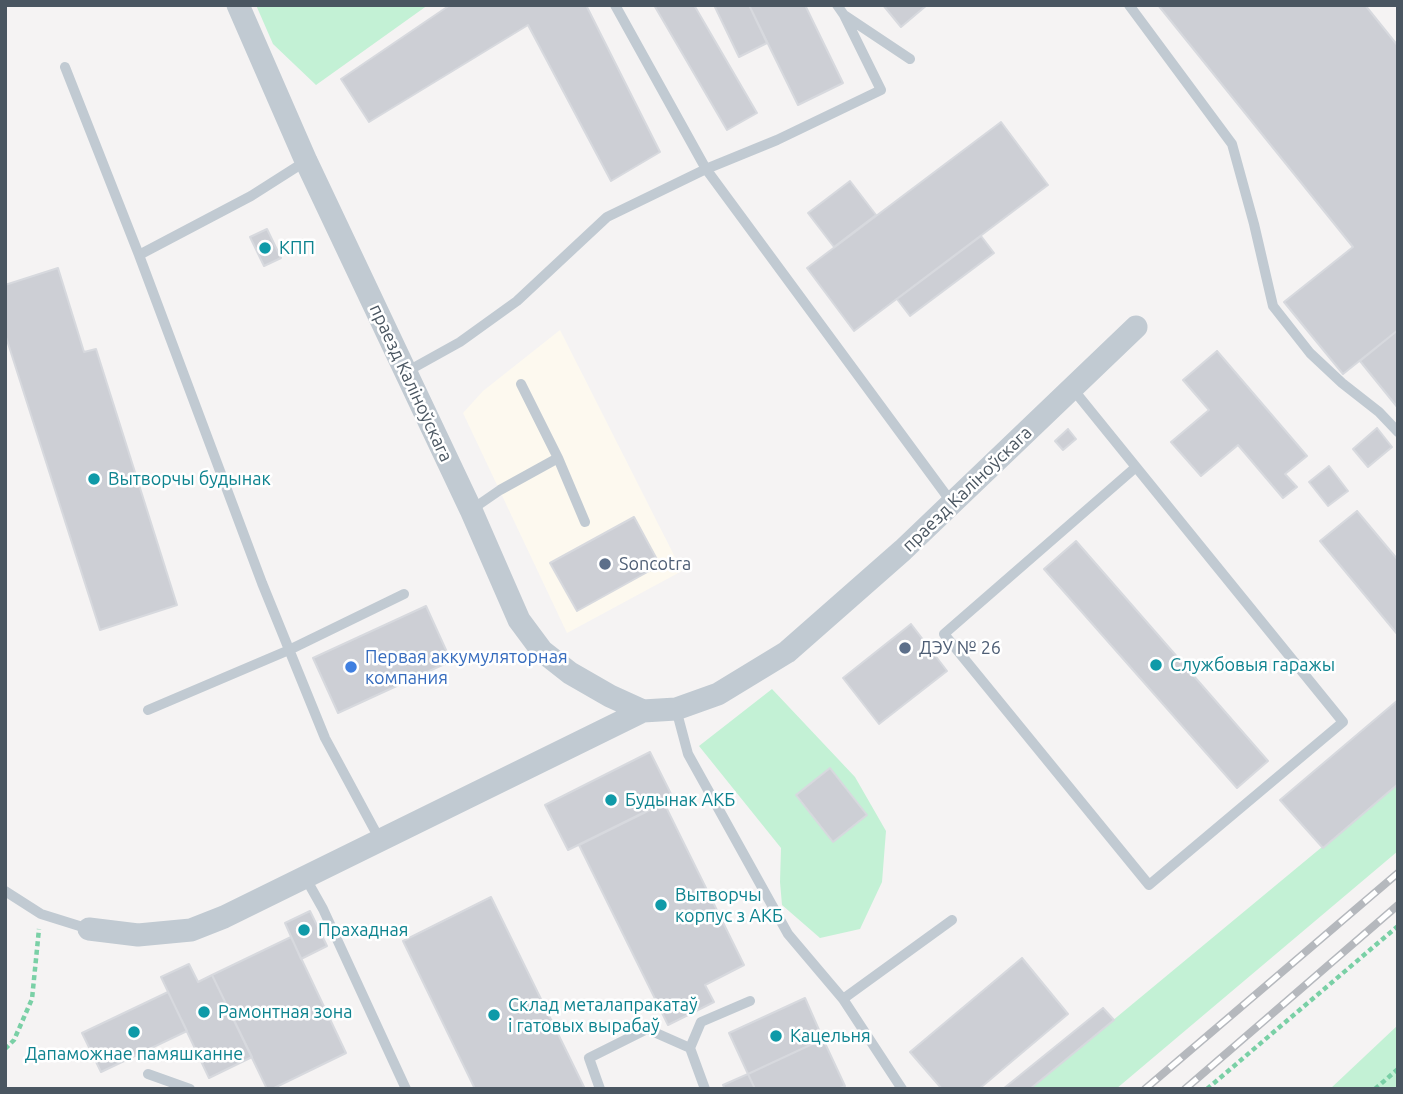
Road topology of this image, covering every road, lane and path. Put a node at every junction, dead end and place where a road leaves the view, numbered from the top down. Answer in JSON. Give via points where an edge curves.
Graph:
{"nodes":[{"id":1,"x":238,"y":5,"type":"edge"},
{"id":2,"x":615,"y":5,"type":"edge"},
{"id":3,"x":1129,"y":5,"type":"edge"},
{"id":4,"x":841,"y":10,"type":"edge"},
{"id":5,"x":910,"y":59,"type":"dead end"},
{"id":6,"x":65,"y":67,"type":"dead end"},
{"id":7,"x":306,"y":162,"type":"junction"},
{"id":8,"x":706,"y":169,"type":"junction"},
{"id":9,"x":139,"y":256,"type":"junction"},
{"id":10,"x":1136,"y":327,"type":"dead end"},
{"id":11,"x":406,"y":372,"type":"junction"},
{"id":12,"x":521,"y":384,"type":"dead end"},
{"id":13,"x":1072,"y":388,"type":"junction"},
{"id":14,"x":1398,"y":432,"type":"edge"},
{"id":15,"x":558,"y":458,"type":"junction"},
{"id":16,"x":1136,"y":467,"type":"junction"},
{"id":17,"x":952,"y":503,"type":"junction"},
{"id":18,"x":471,"y":510,"type":"junction"},
{"id":19,"x":585,"y":522,"type":"dead end"},
{"id":20,"x":404,"y":594,"type":"dead end"},
{"id":21,"x":289,"y":650,"type":"junction"},
{"id":22,"x":676,"y":709,"type":"junction"},
{"id":23,"x":148,"y":710,"type":"dead end"},
{"id":24,"x":643,"y":711,"type":"junction"},
{"id":25,"x":380,"y":840,"type":"junction"},
{"id":26,"x":305,"y":877,"type":"junction"},
{"id":27,"x":5,"y":891,"type":"edge"},
{"id":28,"x":41,"y":914,"type":"junction"},
{"id":29,"x":952,"y":920,"type":"dead end"},
{"id":30,"x":1398,"y":926,"type":"edge"},
{"id":31,"x":89,"y":929,"type":"joint"},
{"id":32,"x":843,"y":999,"type":"junction"},
{"id":33,"x":750,"y":1001,"type":"dead end"},
{"id":34,"x":690,"y":1048,"type":"junction"},
{"id":35,"x":5,"y":1049,"type":"edge"},
{"id":36,"x":1398,"y":1069,"type":"edge"},
{"id":37,"x":148,"y":1073,"type":"dead end"},
{"id":38,"x":190,"y":1089,"type":"edge"},
{"id":39,"x":406,"y":1089,"type":"edge"},
{"id":40,"x":600,"y":1089,"type":"edge"},
{"id":41,"x":705,"y":1089,"type":"edge"},
{"id":42,"x":902,"y":1089,"type":"edge"},
{"id":43,"x":1207,"y":1089,"type":"edge"},
{"id":44,"x":1375,"y":1089,"type":"edge"}],
"edges":[{"from":1,"to":7,"type":"street","name":"праезд Каліноўскага"},
{"from":2,"to":8,"type":"lane"},
{"from":3,"to":14,"type":"lane","via":[[1233,144],[1273,306],[1310,353]]},
{"from":4,"to":5,"type":"lane"},
{"from":4,"to":8,"type":"lane","via":[[881,90]]},
{"from":6,"to":9,"type":"lane"},
{"from":7,"to":9,"type":"lane"},
{"from":7,"to":11,"type":"street","name":"праезд Каліноўскага"},
{"from":8,"to":11,"type":"lane","via":[[607,217],[517,301],[460,342]]},
{"from":8,"to":17,"type":"lane"},
{"from":9,"to":21,"type":"lane"},
{"from":10,"to":13,"type":"street","name":"праезд Каліноўскага"},
{"from":11,"to":18,"type":"street","name":"праезд Каліноўскага"},
{"from":12,"to":15,"type":"lane"},
{"from":13,"to":16,"type":"lane"},
{"from":13,"to":17,"type":"street","name":"праезд Каліноўскага"},
{"from":15,"to":18,"type":"lane"},
{"from":15,"to":19,"type":"lane"},
{"from":16,"to":16,"type":"lane","via":[[1343,722],[1149,885],[944,634]]},
{"from":17,"to":22,"type":"street","name":"праезд Каліноўскага","via":[[787,652],[718,694]]},
{"from":18,"to":24,"type":"street","name":"праезд Каліноўскага","via":[[520,620],[542,651],[570,673]]},
{"from":20,"to":21,"type":"lane"},
{"from":21,"to":23,"type":"lane"},
{"from":21,"to":25,"type":"lane","via":[[325,738]]},
{"from":22,"to":24,"type":"street","name":"праезд Каліноўскага"},
{"from":22,"to":32,"type":"lane","via":[[688,754],[788,934]]},
{"from":24,"to":25,"type":"street","name":"праезд Каліноўскага"},
{"from":25,"to":26,"type":"street","name":"праезд Каліноўскага"},
{"from":26,"to":31,"type":"street","name":"праезд Каліноўскага","via":[[191,930],[138,935]]},
{"from":26,"to":39,"type":"lane"},
{"from":27,"to":28,"type":"lane","name":"праезд Каліноўскага"},
{"from":28,"to":31,"type":"lane","name":"праезд Каліноўскага"},
{"from":28,"to":35,"type":"path","via":[[32,999],[14,1040]]},
{"from":29,"to":32,"type":"lane"},
{"from":30,"to":43,"type":"path"},
{"from":32,"to":42,"type":"lane"},
{"from":33,"to":34,"type":"lane","via":[[701,1022]]},
{"from":34,"to":40,"type":"lane","via":[[648,1029],[589,1058]]},
{"from":34,"to":41,"type":"lane"},
{"from":36,"to":44,"type":"path"},
{"from":37,"to":38,"type":"lane"}]}
